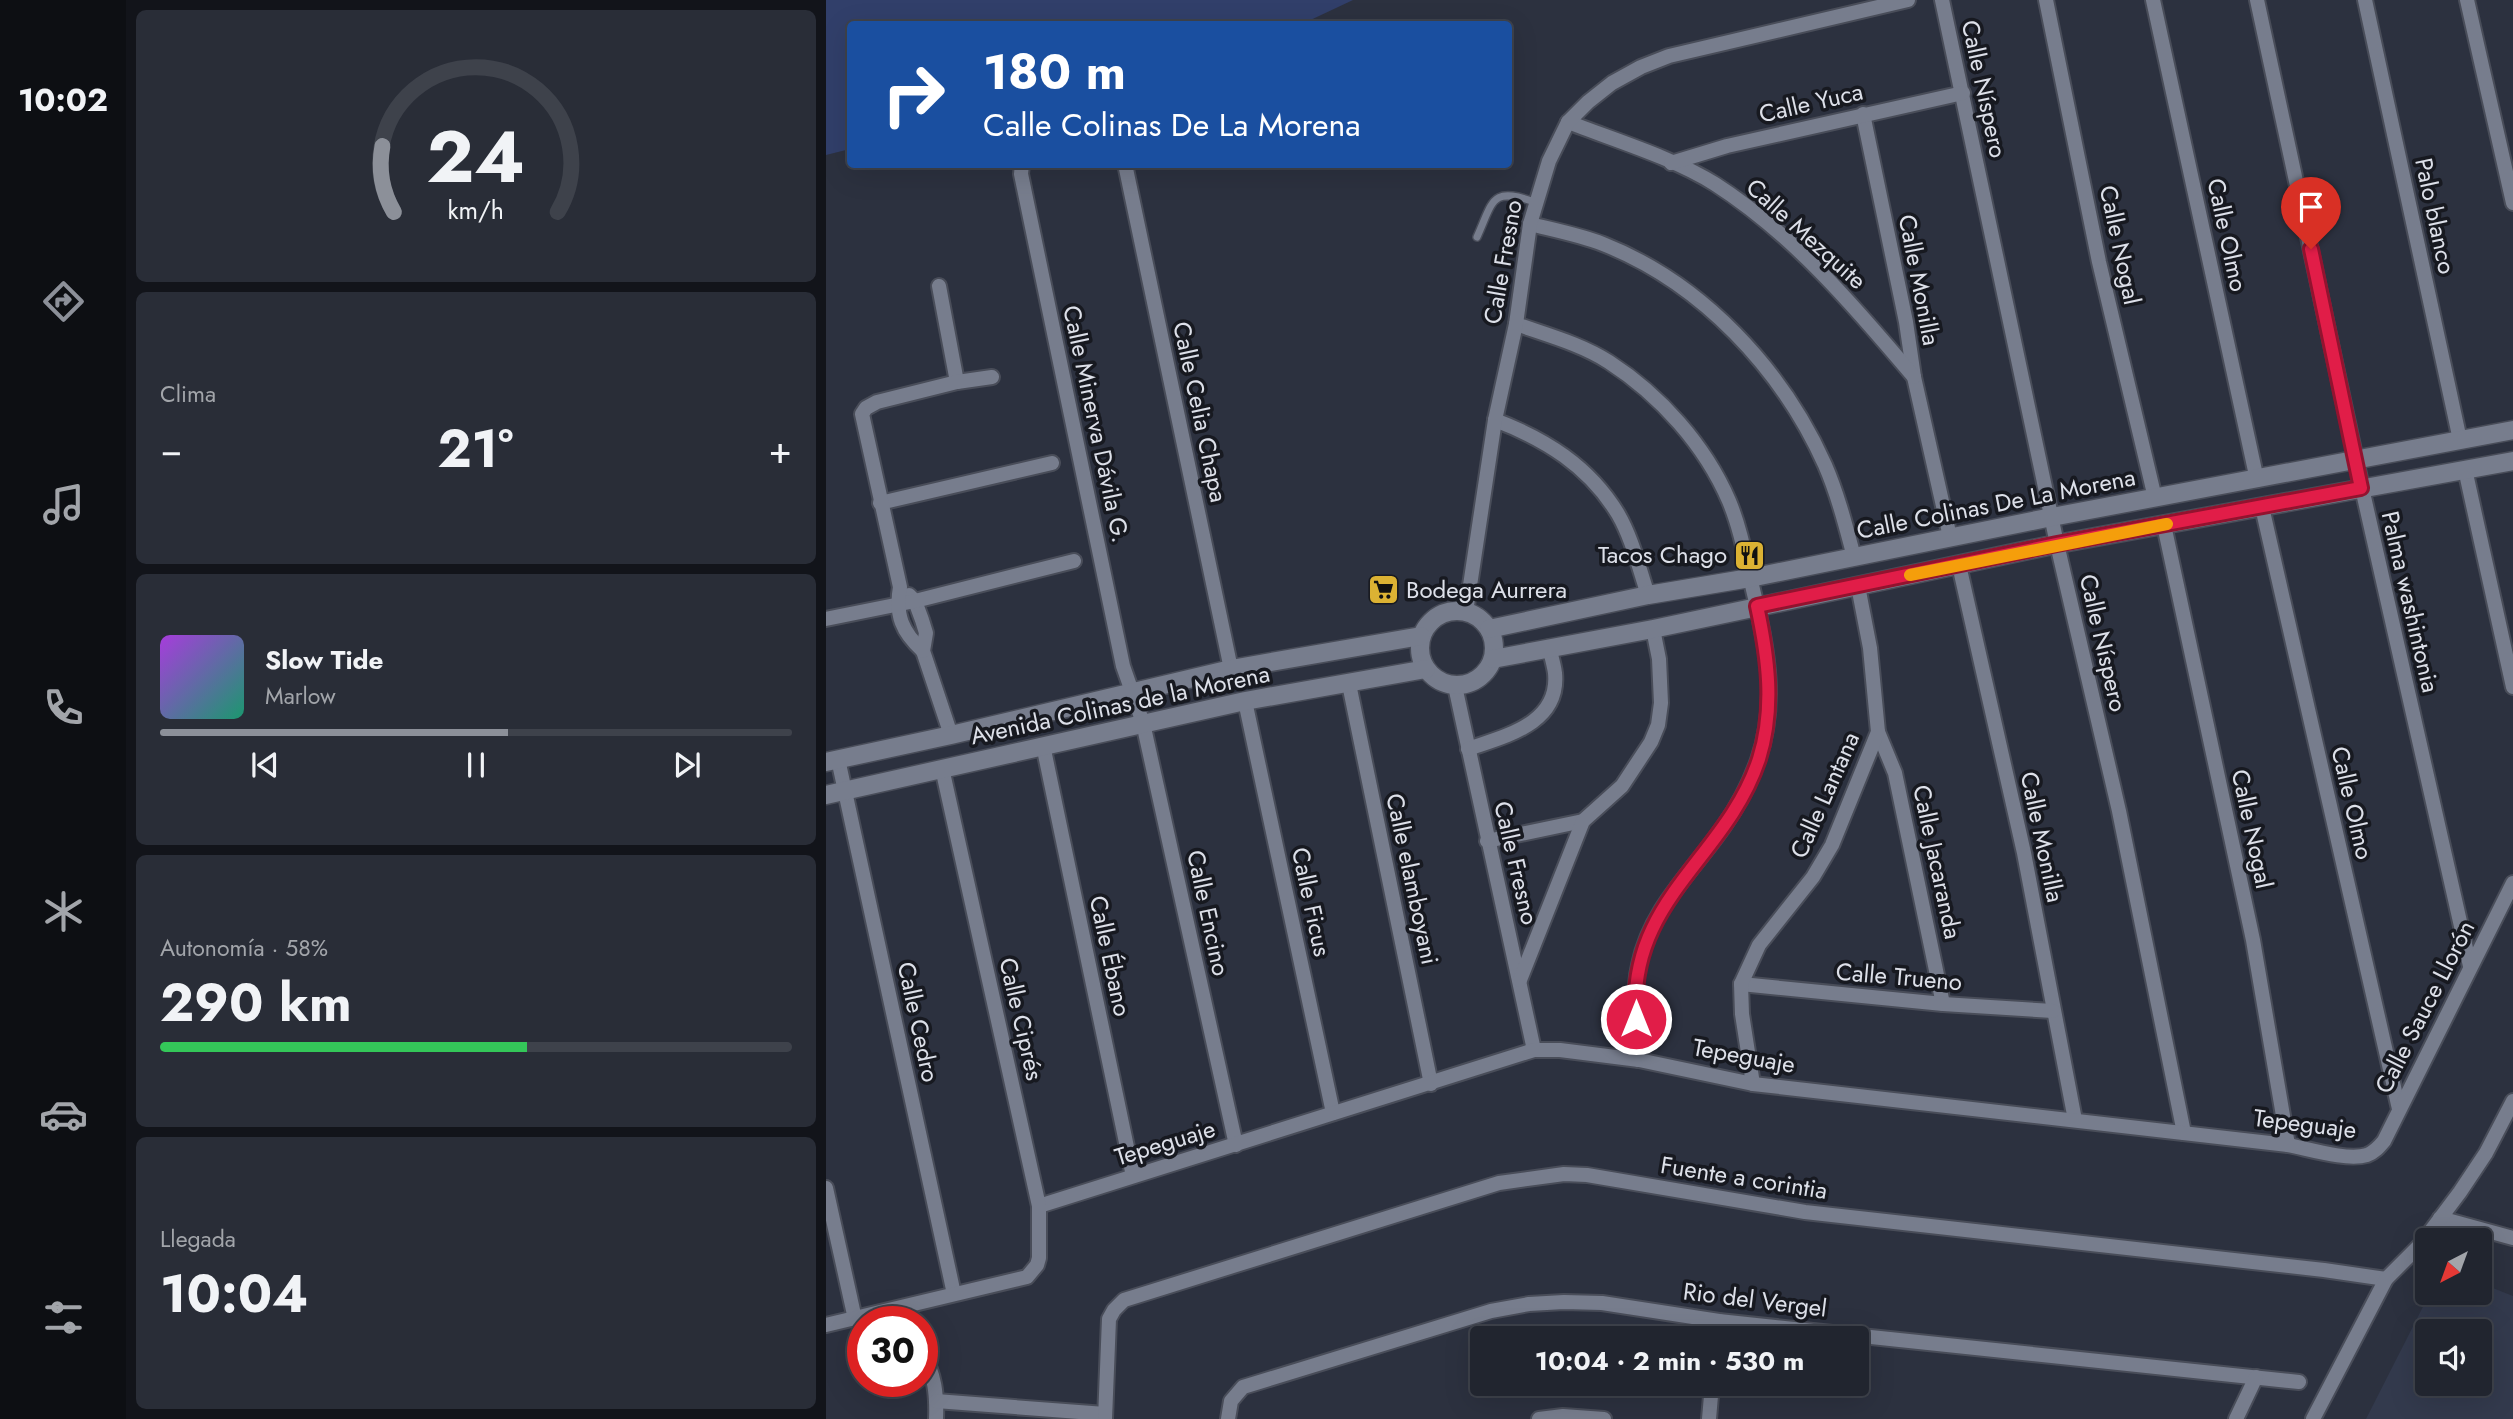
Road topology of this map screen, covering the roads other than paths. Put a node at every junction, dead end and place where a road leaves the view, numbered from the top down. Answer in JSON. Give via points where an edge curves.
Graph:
{"nodes":[{"id":1,"x":1908,"y":0,"type":"edge"},
{"id":2,"x":1942,"y":0,"type":"edge"},
{"id":3,"x":2046,"y":0,"type":"edge"},
{"id":4,"x":2153,"y":0,"type":"edge"},
{"id":5,"x":2258,"y":0,"type":"edge"},
{"id":6,"x":2365,"y":0,"type":"edge"},
{"id":7,"x":2468,"y":0,"type":"edge"},
{"id":8,"x":1962,"y":93,"type":"junction"},
{"id":9,"x":1863,"y":114,"type":"junction"},
{"id":10,"x":1568,"y":122,"type":"junction"},
{"id":11,"x":1671,"y":163,"type":"junction"},
{"id":12,"x":1022,"y":168,"type":"edge"},
{"id":13,"x":1126,"y":168,"type":"edge"},
{"id":14,"x":1535,"y":202,"type":"junction"},
{"id":15,"x":2513,"y":203,"type":"edge"},
{"id":16,"x":1530,"y":224,"type":"junction"},
{"id":17,"x":1477,"y":237,"type":"dead end"},
{"id":18,"x":939,"y":286,"type":"dead end"},
{"id":19,"x":1516,"y":324,"type":"junction"},
{"id":20,"x":992,"y":377,"type":"dead end"},
{"id":21,"x":1914,"y":377,"type":"junction"},
{"id":22,"x":957,"y":382,"type":"junction"},
{"id":23,"x":1495,"y":420,"type":"junction"},
{"id":24,"x":2513,"y":430,"type":"edge"},
{"id":25,"x":2460,"y":440,"type":"junction"},
{"id":26,"x":2356,"y":461,"type":"junction"},
{"id":27,"x":2513,"y":461,"type":"edge"},
{"id":28,"x":1052,"y":463,"type":"dead end"},
{"id":29,"x":2465,"y":470,"type":"junction"},
{"id":30,"x":2258,"y":480,"type":"junction"},
{"id":31,"x":2361,"y":488,"type":"junction"},
{"id":32,"x":2155,"y":498,"type":"junction"},
{"id":33,"x":880,"y":503,"type":"junction"},
{"id":34,"x":2262,"y":507,"type":"junction"},
{"id":35,"x":2052,"y":517,"type":"junction"},
{"id":36,"x":2164,"y":525,"type":"junction"},
{"id":37,"x":1950,"y":537,"type":"junction"},
{"id":38,"x":2057,"y":544,"type":"junction"},
{"id":39,"x":1854,"y":557,"type":"junction"},
{"id":40,"x":1074,"y":561,"type":"dead end"},
{"id":41,"x":1959,"y":565,"type":"junction"},
{"id":42,"x":1750,"y":578,"type":"junction"},
{"id":43,"x":1858,"y":586,"type":"junction"},
{"id":44,"x":900,"y":587,"type":"junction"},
{"id":45,"x":1648,"y":595,"type":"junction"},
{"id":46,"x":915,"y":601,"type":"junction"},
{"id":47,"x":897,"y":605,"type":"junction"},
{"id":48,"x":1757,"y":606,"type":"junction"},
{"id":49,"x":1466,"y":612,"type":"junction"},
{"id":50,"x":826,"y":618,"type":"edge"},
{"id":51,"x":1653,"y":628,"type":"junction"},
{"id":52,"x":1489,"y":629,"type":"junction"},
{"id":53,"x":1421,"y":636,"type":"junction"},
{"id":54,"x":1549,"y":647,"type":"junction"},
{"id":55,"x":923,"y":651,"type":"junction"},
{"id":56,"x":1493,"y":659,"type":"junction"},
{"id":57,"x":1231,"y":669,"type":"junction"},
{"id":58,"x":1426,"y":670,"type":"junction"},
{"id":59,"x":1349,"y":684,"type":"junction"},
{"id":60,"x":1455,"y":686,"type":"junction"},
{"id":61,"x":2513,"y":687,"type":"edge"},
{"id":62,"x":1132,"y":692,"type":"junction"},
{"id":63,"x":1245,"y":701,"type":"junction"},
{"id":64,"x":1143,"y":723,"type":"junction"},
{"id":65,"x":1878,"y":732,"type":"junction"},
{"id":66,"x":951,"y":735,"type":"junction"},
{"id":67,"x":1043,"y":745,"type":"junction"},
{"id":68,"x":1468,"y":749,"type":"junction"},
{"id":69,"x":832,"y":761,"type":"edge"},
{"id":70,"x":942,"y":768,"type":"junction"},
{"id":71,"x":844,"y":791,"type":"junction"},
{"id":72,"x":826,"y":795,"type":"edge"},
{"id":73,"x":1583,"y":821,"type":"junction"},
{"id":74,"x":1487,"y":841,"type":"junction"},
{"id":75,"x":2513,"y":883,"type":"edge"},
{"id":76,"x":2470,"y":966,"type":"junction"},
{"id":77,"x":1520,"y":980,"type":"junction"},
{"id":78,"x":1741,"y":984,"type":"junction"},
{"id":79,"x":1943,"y":1004,"type":"junction"},
{"id":80,"x":2053,"y":1011,"type":"junction"},
{"id":81,"x":1534,"y":1050,"type":"junction"},
{"id":82,"x":1639,"y":1060,"type":"junction"},
{"id":83,"x":1431,"y":1084,"type":"junction"},
{"id":84,"x":1753,"y":1084,"type":"junction"},
{"id":85,"x":2513,"y":1101,"type":"edge"},
{"id":86,"x":2399,"y":1109,"type":"junction"},
{"id":87,"x":1333,"y":1113,"type":"junction"},
{"id":88,"x":2075,"y":1120,"type":"junction"},
{"id":89,"x":2184,"y":1133,"type":"junction"},
{"id":90,"x":1236,"y":1145,"type":"junction"},
{"id":91,"x":2288,"y":1145,"type":"junction"},
{"id":92,"x":2376,"y":1150,"type":"joint"},
{"id":93,"x":1133,"y":1176,"type":"junction"},
{"id":94,"x":826,"y":1188,"type":"edge"},
{"id":95,"x":1040,"y":1206,"type":"junction"},
{"id":96,"x":2440,"y":1218,"type":"junction"},
{"id":97,"x":2513,"y":1238,"type":"edge"},
{"id":98,"x":2386,"y":1279,"type":"junction"},
{"id":99,"x":954,"y":1294,"type":"junction"},
{"id":100,"x":852,"y":1306,"type":"edge"},
{"id":101,"x":919,"y":1306,"type":"edge"},
{"id":102,"x":847,"y":1321,"type":"edge"},
{"id":103,"x":1719,"y":1321,"type":"junction"},
{"id":104,"x":826,"y":1325,"type":"edge"},
{"id":105,"x":1718,"y":1326,"type":"edge"},
{"id":106,"x":2256,"y":1377,"type":"junction"},
{"id":107,"x":2299,"y":1382,"type":"dead end"},
{"id":108,"x":1712,"y":1396,"type":"edge"},
{"id":109,"x":936,"y":1397,"type":"edge"},
{"id":110,"x":936,"y":1401,"type":"junction"},
{"id":111,"x":1228,"y":1414,"type":"edge"},
{"id":112,"x":1105,"y":1416,"type":"edge"},
{"id":113,"x":936,"y":1419,"type":"edge"},
{"id":114,"x":1539,"y":1419,"type":"edge"},
{"id":115,"x":1604,"y":1419,"type":"edge"},
{"id":116,"x":1709,"y":1419,"type":"edge"},
{"id":117,"x":2236,"y":1419,"type":"edge"},
{"id":118,"x":2313,"y":1419,"type":"edge"}],
"edges":[{"from":1,"to":10,"type":"street","name":"Calle Fresno","via":[[1669,56],[1612,83]]},
{"from":2,"to":8,"type":"street","name":"Calle Níspero"},
{"from":3,"to":32,"type":"street","name":"Calle Nogal","via":[[2099,262]]},
{"from":4,"to":30,"type":"street","name":"Calle Olmo"},
{"from":5,"to":26,"type":"street","name":"Palma washintonia"},
{"from":6,"to":25,"type":"street","name":"Palo blanco"},
{"from":7,"to":15,"type":"street"},
{"from":8,"to":9,"type":"street","name":"Calle Yuca"},
{"from":8,"to":35,"type":"street","name":"Calle Níspero"},
{"from":9,"to":11,"type":"street","name":"Calle Yuca"},
{"from":9,"to":21,"type":"street","name":"Calle Monilla"},
{"from":10,"to":11,"type":"street","name":"Calle Mezquite"},
{"from":10,"to":14,"type":"street","name":"Calle Fresno"},
{"from":11,"to":21,"type":"street","name":"Calle Mezquite","via":[[1714,183],[1790,243]]},
{"from":12,"to":62,"type":"street","name":"Calle Minerva Dávila G."},
{"from":13,"to":57,"type":"street","name":"Calle Celia Chapa"},
{"from":14,"to":16,"type":"street","name":"Calle Fresno"},
{"from":14,"to":17,"type":"lane","via":[[1503,195],[1489,210]]},
{"from":16,"to":19,"type":"street","name":"Calle Fresno"},
{"from":16,"to":39,"type":"street","via":[[1602,244],[1633,259],[1673,283],[1748,346],[1805,425],[1826,467]]},
{"from":18,"to":22,"type":"street"},
{"from":19,"to":23,"type":"street","name":"Calle Fresno"},
{"from":19,"to":42,"type":"street","via":[[1608,362],[1668,412],[1693,441],[1729,501]]},
{"from":20,"to":22,"type":"street"},
{"from":21,"to":37,"type":"street","name":"Calle Monilla"},
{"from":22,"to":33,"type":"street","via":[[877,402],[863,410]]},
{"from":23,"to":45,"type":"street","via":[[1547,443],[1599,487],[1618,514]]},
{"from":23,"to":49,"type":"street","name":"Calle Fresno"},
{"from":24,"to":25,"type":"street","name":"Calle Colinas De La Morena"},
{"from":25,"to":26,"type":"street","name":"Calle Colinas De La Morena"},
{"from":26,"to":30,"type":"street","name":"Calle Colinas De La Morena"},
{"from":26,"to":31,"type":"street","name":"Palma washintonia"},
{"from":27,"to":29,"type":"street"},
{"from":28,"to":33,"type":"street"},
{"from":29,"to":31,"type":"street"},
{"from":29,"to":61,"type":"street"},
{"from":30,"to":32,"type":"street","name":"Calle Colinas De La Morena"},
{"from":31,"to":34,"type":"street"},
{"from":31,"to":76,"type":"street","name":"Palma washintonia"},
{"from":32,"to":35,"type":"street","name":"Calle Colinas De La Morena"},
{"from":33,"to":44,"type":"street"},
{"from":34,"to":36,"type":"street"},
{"from":34,"to":86,"type":"street","name":"Calle Olmo"},
{"from":35,"to":37,"type":"street","name":"Calle Colinas De La Morena"},
{"from":35,"to":38,"type":"street","name":"Calle Níspero"},
{"from":36,"to":38,"type":"street"},
{"from":36,"to":91,"type":"street","name":"Calle Nogal","via":[[2253,940]]},
{"from":37,"to":39,"type":"street","name":"Calle Colinas De La Morena"},
{"from":38,"to":41,"type":"street"},
{"from":38,"to":89,"type":"street","name":"Calle Níspero","via":[[2119,811]]},
{"from":39,"to":42,"type":"street","name":"Calle Colinas De La Morena"},
{"from":40,"to":46,"type":"street"},
{"from":41,"to":43,"type":"street"},
{"from":41,"to":80,"type":"street","name":"Calle Monilla","via":[[2024,853]]},
{"from":42,"to":45,"type":"street","name":"Calle Colinas De La Morena"},
{"from":42,"to":48,"type":"street"},
{"from":43,"to":48,"type":"street"},
{"from":43,"to":65,"type":"street","name":"Calle Lantana"},
{"from":44,"to":46,"type":"street"},
{"from":44,"to":47,"type":"street"},
{"from":45,"to":52,"type":"street","name":"Calle Colinas De La Morena"},
{"from":46,"to":47,"type":"street"},
{"from":46,"to":55,"type":"street","via":[[926,633]]},
{"from":47,"to":50,"type":"street"},
{"from":47,"to":55,"type":"street","via":[[909,638]]},
{"from":48,"to":51,"type":"street"},
{"from":48,"to":82,"type":"street","via":[[1770,676],[1759,758],[1724,826],[1651,928],[1634,998]]},
{"from":49,"to":52,"type":"street"},
{"from":49,"to":53,"type":"street","via":[[1455,610],[1434,618]]},
{"from":51,"to":54,"type":"street"},
{"from":51,"to":73,"type":"street","via":[[1659,659],[1658,725],[1622,786]]},
{"from":52,"to":56,"type":"street"},
{"from":53,"to":57,"type":"street","name":"Avenida Colinas de la Morena"},
{"from":53,"to":58,"type":"street"},
{"from":54,"to":56,"type":"street"},
{"from":54,"to":68,"type":"street","via":[[1555,689],[1546,709],[1520,731]]},
{"from":55,"to":66,"type":"street"},
{"from":56,"to":60,"type":"street","via":[[1483,676]]},
{"from":57,"to":62,"type":"street","name":"Avenida Colinas de la Morena"},
{"from":58,"to":59,"type":"street","name":"Avenida Colinas de la Morena"},
{"from":58,"to":60,"type":"street"},
{"from":59,"to":63,"type":"street","name":"Avenida Colinas de la Morena"},
{"from":59,"to":83,"type":"street","name":"Calle elamboyani"},
{"from":60,"to":68,"type":"street","name":"Calle Fresno"},
{"from":62,"to":64,"type":"street","name":"Calle Encino"},
{"from":62,"to":66,"type":"street","name":"Avenida Colinas de la Morena"},
{"from":63,"to":64,"type":"street","name":"Avenida Colinas de la Morena"},
{"from":63,"to":87,"type":"street","name":"Calle Ficus"},
{"from":64,"to":67,"type":"street","name":"Avenida Colinas de la Morena"},
{"from":64,"to":90,"type":"street","name":"Calle Encino"},
{"from":65,"to":78,"type":"street","name":"Calle Lantana","via":[[1832,845],[1813,877],[1759,945]]},
{"from":65,"to":79,"type":"street","name":"Calle Jacaranda","via":[[1895,774]]},
{"from":66,"to":69,"type":"street","name":"Avenida Colinas de la Morena"},
{"from":67,"to":70,"type":"street","name":"Avenida Colinas de la Morena"},
{"from":67,"to":93,"type":"street","name":"Calle Ébano"},
{"from":68,"to":74,"type":"street","name":"Calle Fresno"},
{"from":69,"to":71,"type":"street","name":"Calle Cedro"},
{"from":70,"to":71,"type":"street","name":"Avenida Colinas de la Morena"},
{"from":70,"to":95,"type":"street","name":"Calle Ciprés"},
{"from":71,"to":72,"type":"street","name":"Avenida Colinas de la Morena"},
{"from":71,"to":99,"type":"street","name":"Calle Cedro"},
{"from":73,"to":74,"type":"street"},
{"from":73,"to":77,"type":"street"},
{"from":74,"to":77,"type":"street","name":"Calle Fresno"},
{"from":75,"to":76,"type":"street","name":"Calle Sauce Llorón"},
{"from":76,"to":86,"type":"street","name":"Calle Sauce Llorón"},
{"from":77,"to":81,"type":"street","name":"Calle Fresno"},
{"from":78,"to":79,"type":"street","name":"Calle Trueno"},
{"from":78,"to":84,"type":"street","name":"Calle Lantana"},
{"from":79,"to":80,"type":"street","name":"Calle Trueno"},
{"from":80,"to":88,"type":"street","name":"Calle Monilla"},
{"from":81,"to":82,"type":"street","name":"Tepeguaje"},
{"from":81,"to":83,"type":"street","name":"Tepeguaje"},
{"from":82,"to":84,"type":"street","name":"Tepeguaje"},
{"from":83,"to":87,"type":"street","name":"Tepeguaje"},
{"from":84,"to":88,"type":"street","name":"Tepeguaje"},
{"from":85,"to":96,"type":"street","via":[[2486,1153]]},
{"from":86,"to":92,"type":"street","name":"Calle Sauce Llorón"},
{"from":87,"to":90,"type":"street","name":"Tepeguaje"},
{"from":88,"to":89,"type":"street","name":"Tepeguaje"},
{"from":89,"to":91,"type":"street","name":"Tepeguaje"},
{"from":90,"to":93,"type":"street","name":"Tepeguaje"},
{"from":91,"to":92,"type":"street","name":"Tepeguaje","via":[[2358,1156]]},
{"from":93,"to":95,"type":"street","name":"Tepeguaje"},
{"from":94,"to":100,"type":"street"},
{"from":95,"to":99,"type":"street","name":"Calle Ciprés","via":[[1039,1258],[1027,1277]]},
{"from":96,"to":97,"type":"street"},
{"from":96,"to":98,"type":"street"},
{"from":98,"to":112,"type":"street","name":"Fuente a corintia","via":[[1805,1212],[1564,1174],[1499,1183],[1124,1300],[1114,1310],[1107,1329]]},
{"from":98,"to":118,"type":"street"},
{"from":99,"to":101,"type":"street"},
{"from":102,"to":104,"type":"street"},
{"from":103,"to":105,"type":"street"},
{"from":103,"to":106,"type":"street","name":"Rio del Vergel"},
{"from":103,"to":111,"type":"street","name":"Rio del Vergel","via":[[1602,1303],[1529,1304],[1459,1320],[1243,1387]]},
{"from":106,"to":107,"type":"street","name":"Rio del Vergel"},
{"from":106,"to":117,"type":"street"},
{"from":108,"to":116,"type":"street"},
{"from":109,"to":110,"type":"street"},
{"from":110,"to":112,"type":"street"},
{"from":110,"to":113,"type":"street"},
{"from":114,"to":115,"type":"street"}]}
